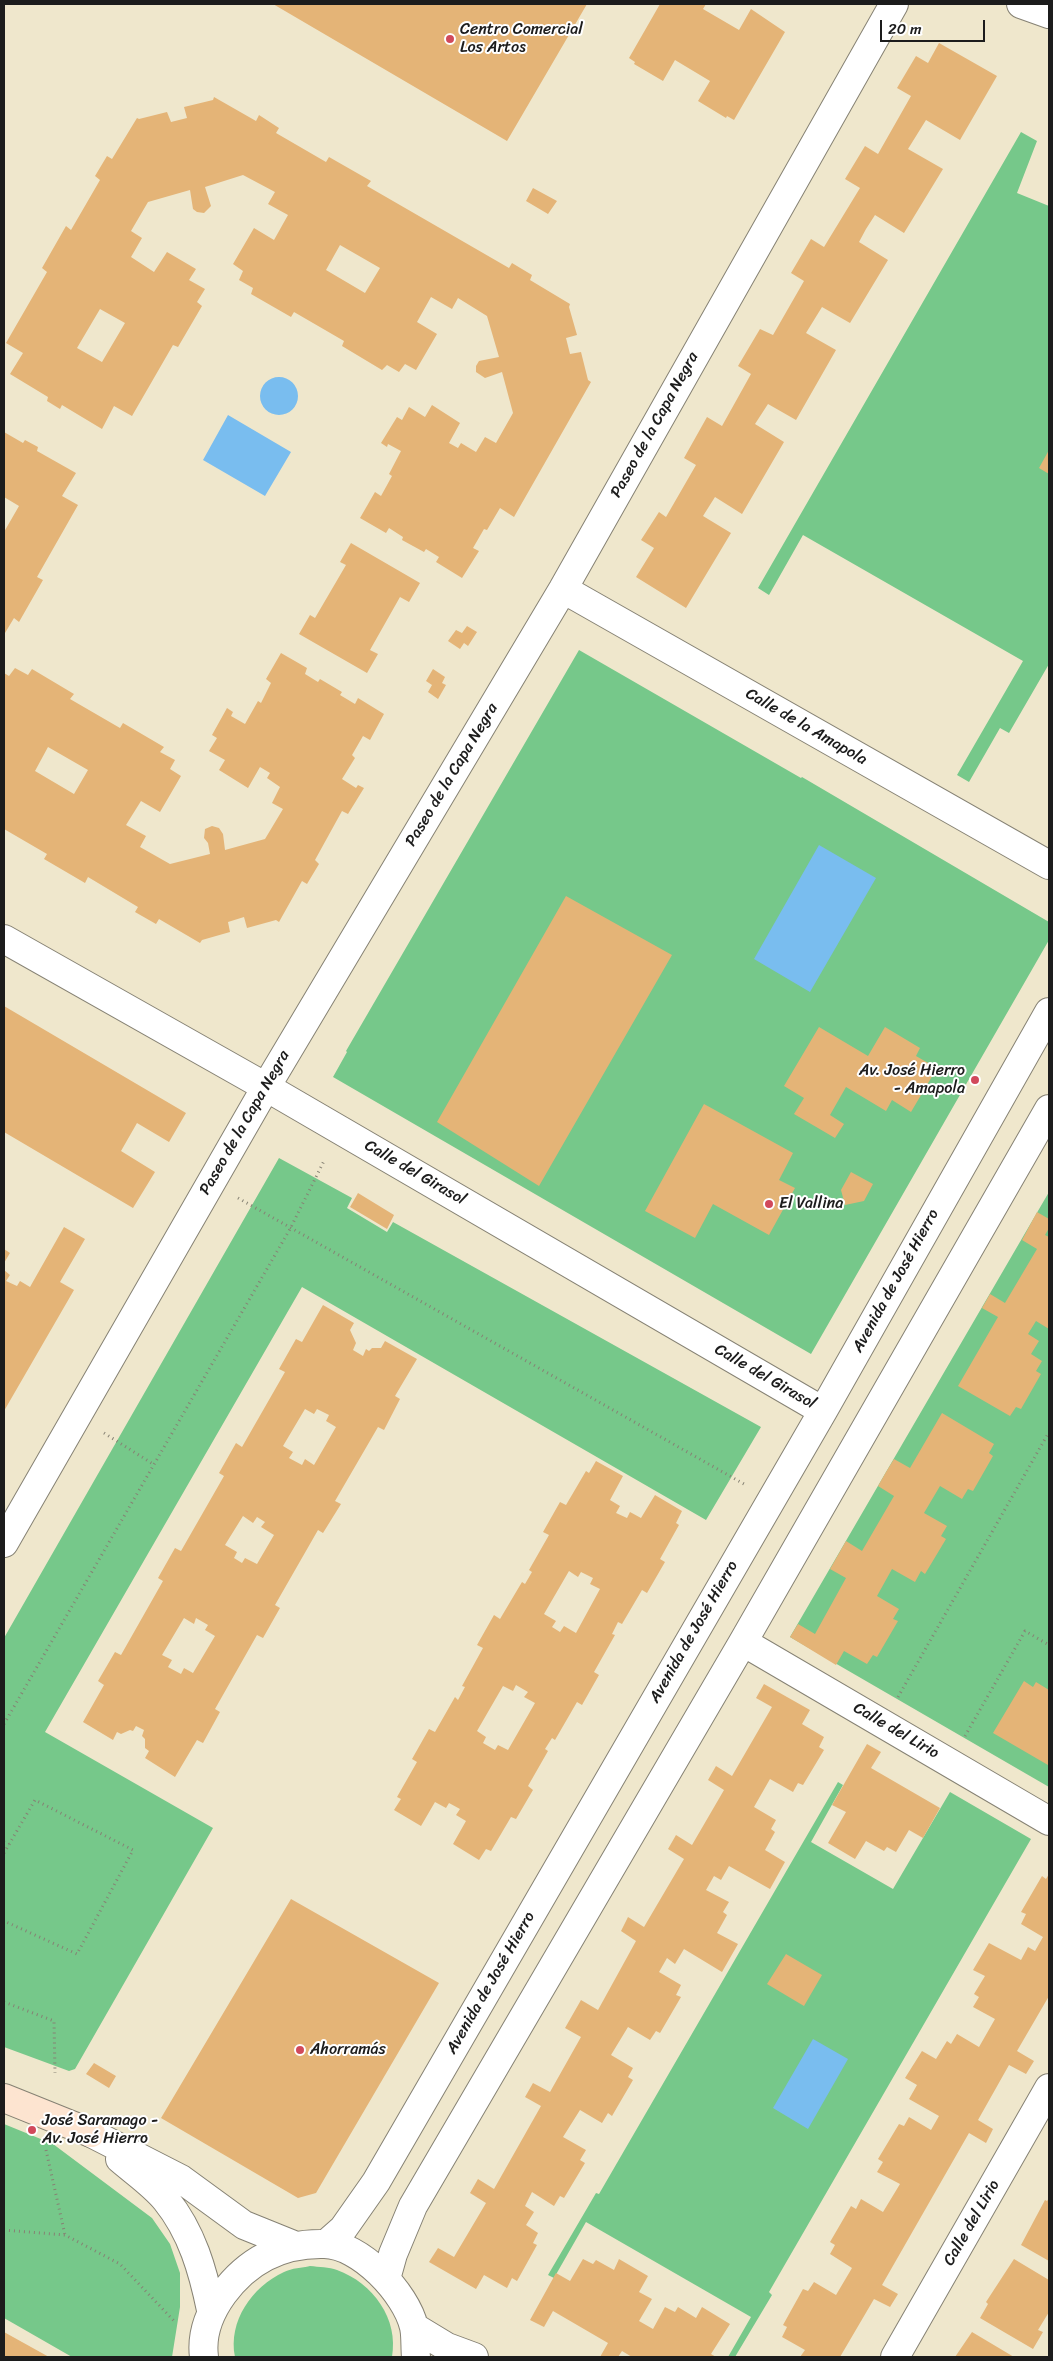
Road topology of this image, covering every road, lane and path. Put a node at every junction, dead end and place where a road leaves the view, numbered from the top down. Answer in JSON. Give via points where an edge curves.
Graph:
{"nodes":[{"id":1,"x":894,"y":4,"type":"edge"},
{"id":2,"x":1021,"y":4,"type":"edge"},
{"id":3,"x":1049,"y":14,"type":"edge"},
{"id":4,"x":563,"y":589,"type":"junction"},
{"id":5,"x":1049,"y":865,"type":"edge"},
{"id":6,"x":4,"y":939,"type":"edge"},
{"id":7,"x":1049,"y":1012,"type":"edge"},
{"id":8,"x":266,"y":1087,"type":"junction"},
{"id":9,"x":1049,"y":1109,"type":"edge"},
{"id":10,"x":324,"y":1161,"type":"dead end"},
{"id":11,"x":237,"y":1198,"type":"dead end"},
{"id":12,"x":290,"y":1229,"type":"junction"},
{"id":13,"x":823,"y":1411,"type":"junction"},
{"id":14,"x":1049,"y":1432,"type":"edge"},
{"id":15,"x":103,"y":1433,"type":"dead end"},
{"id":16,"x":154,"y":1464,"type":"junction"},
{"id":17,"x":747,"y":1486,"type":"dead end"},
{"id":18,"x":4,"y":1543,"type":"edge"},
{"id":19,"x":743,"y":1642,"type":"junction"},
{"id":20,"x":1049,"y":1645,"type":"edge"},
{"id":21,"x":882,"y":1723,"type":"junction"},
{"id":22,"x":4,"y":1724,"type":"edge"},
{"id":23,"x":950,"y":1763,"type":"junction"},
{"id":24,"x":1049,"y":1821,"type":"edge"},
{"id":25,"x":4,"y":1842,"type":"edge"},
{"id":26,"x":8,"y":1844,"type":"junction"},
{"id":27,"x":4,"y":1853,"type":"edge"},
{"id":28,"x":5,"y":1922,"type":"edge"},
{"id":29,"x":4,"y":1927,"type":"edge"},
{"id":30,"x":4,"y":2002,"type":"edge"},
{"id":31,"x":55,"y":2073,"type":"dead end"},
{"id":32,"x":1049,"y":2088,"type":"edge"},
{"id":33,"x":4,"y":2098,"type":"edge"},
{"id":34,"x":91,"y":2133,"type":"junction"},
{"id":35,"x":44,"y":2143,"type":"dead end"},
{"id":36,"x":4,"y":2230,"type":"edge"},
{"id":37,"x":65,"y":2235,"type":"junction"},
{"id":38,"x":326,"y":2244,"type":"junction"},
{"id":39,"x":296,"y":2246,"type":"junction"},
{"id":40,"x":386,"y":2279,"type":"junction"},
{"id":41,"x":211,"y":2310,"type":"junction"},
{"id":42,"x":176,"y":2323,"type":"dead end"},
{"id":43,"x":414,"y":2327,"type":"junction"},
{"id":44,"x":204,"y":2357,"type":"edge"},
{"id":45,"x":416,"y":2357,"type":"edge"},
{"id":46,"x":474,"y":2357,"type":"edge"},
{"id":47,"x":895,"y":2357,"type":"edge"}],
"edges":[{"from":1,"to":4,"type":"street","name":"Paseo de la Capa Negra"},
{"from":2,"to":3,"type":"street"},
{"from":4,"to":5,"type":"street","name":"Calle de la Amapola"},
{"from":4,"to":8,"type":"street","name":"Paseo de la Capa Negra"},
{"from":6,"to":8,"type":"street","name":"Calle del Girasol"},
{"from":7,"to":13,"type":"street","name":"Avenida de José Hierro"},
{"from":8,"to":13,"type":"street","name":"Calle del Girasol"},
{"from":8,"to":18,"type":"street","name":"Paseo de la Capa Negra"},
{"from":9,"to":19,"type":"street"},
{"from":10,"to":12,"type":"path"},
{"from":11,"to":12,"type":"path"},
{"from":12,"to":16,"type":"path"},
{"from":12,"to":17,"type":"path"},
{"from":13,"to":38,"type":"street","name":"Avenida de José Hierro","via":[[376,2182],[343,2228]]},
{"from":14,"to":21,"type":"path"},
{"from":15,"to":16,"type":"path"},
{"from":16,"to":22,"type":"path"},
{"from":19,"to":21,"type":"street","name":"Calle del Lirio"},
{"from":19,"to":40,"type":"street","via":[[413,2206]]},
{"from":20,"to":23,"type":"path","via":[[1025,1631]]},
{"from":21,"to":23,"type":"street","name":"Calle del Lirio"},
{"from":23,"to":24,"type":"street","name":"Calle del Lirio"},
{"from":25,"to":26,"type":"path"},
{"from":26,"to":27,"type":"path"},
{"from":26,"to":28,"type":"path","via":[[35,1800],[133,1850],[77,1954]]},
{"from":28,"to":29,"type":"path"},
{"from":30,"to":31,"type":"path","via":[[54,2021]]},
{"from":32,"to":47,"type":"street","name":"Calle del Lirio"},
{"from":33,"to":34,"type":"street"},
{"from":34,"to":39,"type":"street","via":[[181,2179],[244,2225]]},
{"from":34,"to":41,"type":"street","via":[[166,2200],[192,2243],[204,2276]]},
{"from":35,"to":37,"type":"path"},
{"from":36,"to":37,"type":"path"},
{"from":37,"to":42,"type":"path","via":[[120,2264]]},
{"from":38,"to":39,"type":"street"},
{"from":38,"to":40,"type":"street","via":[[347,2251]]},
{"from":39,"to":41,"type":"street","via":[[261,2257],[234,2279]]},
{"from":40,"to":43,"type":"street","via":[[397,2292]]},
{"from":41,"to":44,"type":"street"},
{"from":43,"to":45,"type":"street"},
{"from":43,"to":46,"type":"street","via":[[447,2347]]}]}
